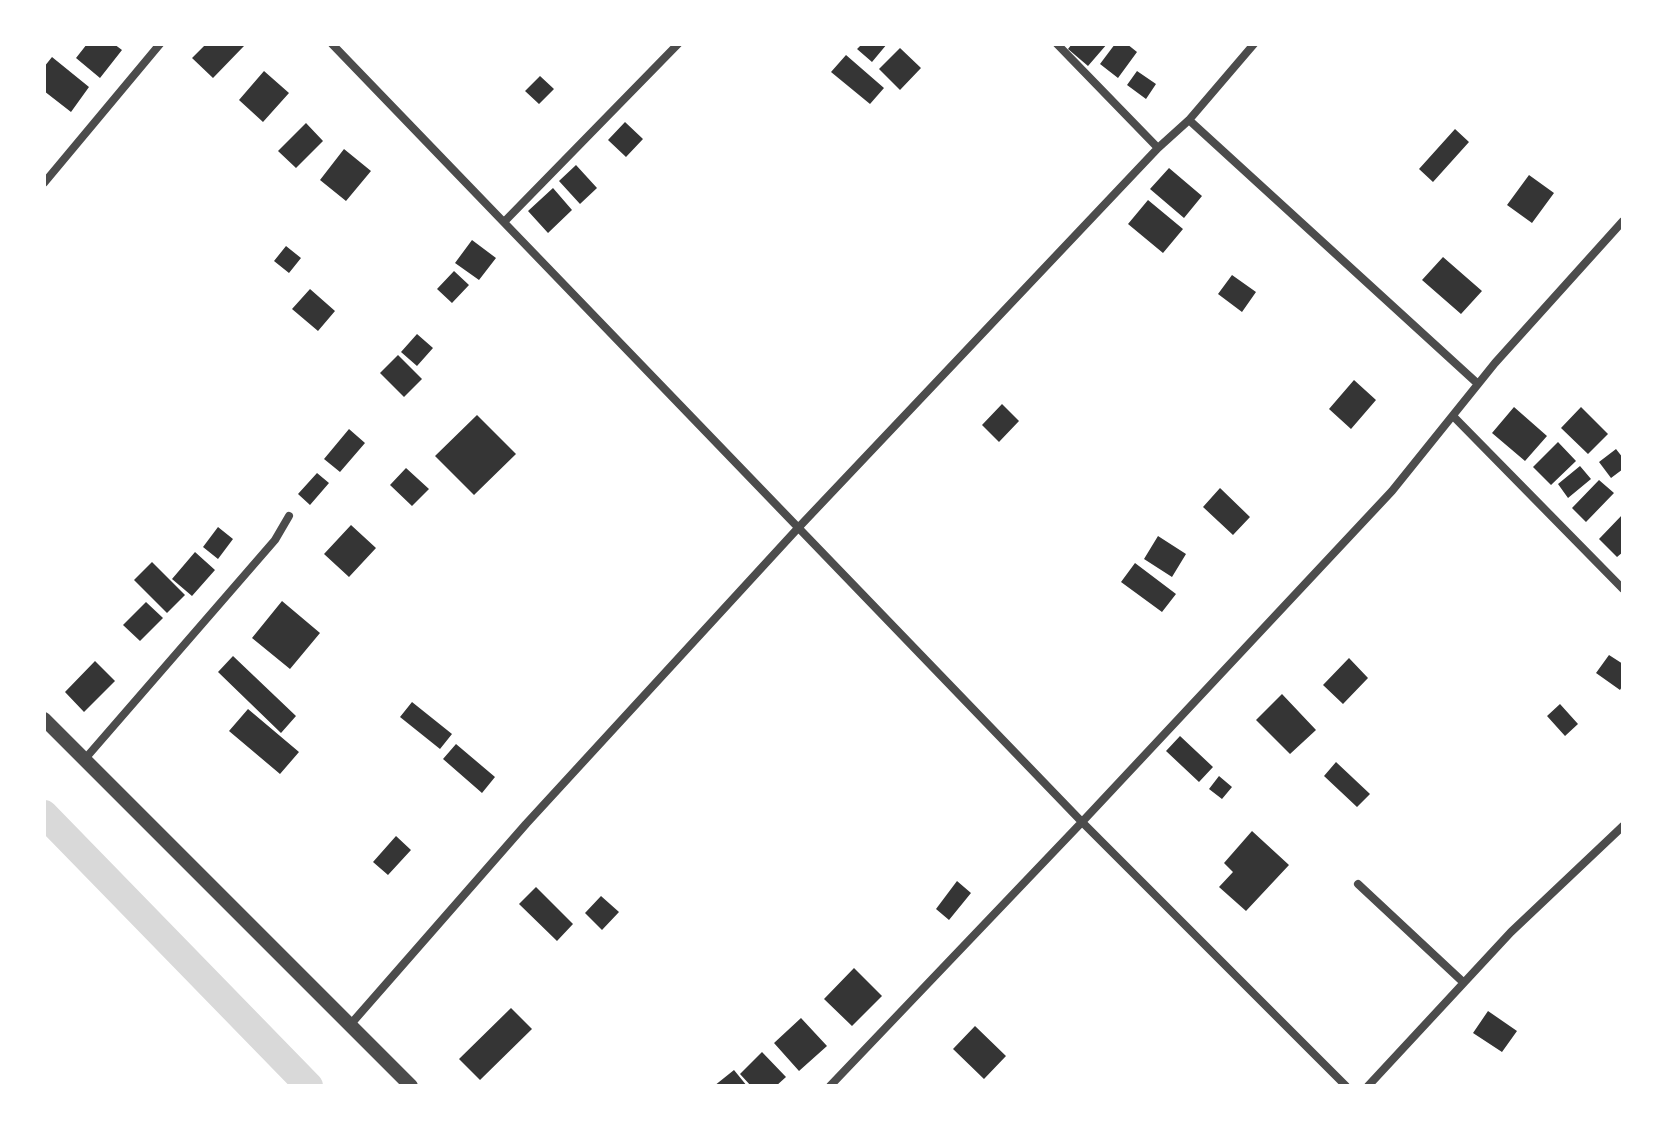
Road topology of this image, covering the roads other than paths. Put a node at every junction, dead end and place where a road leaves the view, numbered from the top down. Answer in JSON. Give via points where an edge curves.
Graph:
{"nodes":[{"id":1,"x":160,"y":44,"type":"edge"},
{"id":2,"x":332,"y":44,"type":"edge"},
{"id":3,"x":678,"y":44,"type":"edge"},
{"id":4,"x":1057,"y":44,"type":"edge"},
{"id":5,"x":1254,"y":44,"type":"edge"},
{"id":6,"x":1189,"y":120,"type":"junction"},
{"id":7,"x":1158,"y":148,"type":"junction"},
{"id":8,"x":44,"y":183,"type":"edge"},
{"id":9,"x":1623,"y":221,"type":"edge"},
{"id":10,"x":504,"y":222,"type":"junction"},
{"id":11,"x":1478,"y":384,"type":"junction"},
{"id":12,"x":1453,"y":416,"type":"junction"},
{"id":13,"x":289,"y":516,"type":"dead end"},
{"id":14,"x":799,"y":527,"type":"junction"},
{"id":15,"x":1623,"y":589,"type":"edge"},
{"id":16,"x":44,"y":719,"type":"edge"},
{"id":17,"x":84,"y":760,"type":"junction"},
{"id":18,"x":1082,"y":822,"type":"junction"},
{"id":19,"x":1623,"y":826,"type":"edge"},
{"id":20,"x":1358,"y":884,"type":"dead end"},
{"id":21,"x":1463,"y":982,"type":"junction"},
{"id":22,"x":350,"y":1025,"type":"junction"},
{"id":23,"x":411,"y":1086,"type":"edge"},
{"id":24,"x":830,"y":1086,"type":"edge"},
{"id":25,"x":1346,"y":1086,"type":"edge"},
{"id":26,"x":1368,"y":1086,"type":"edge"}],
"edges":[{"from":1,"to":8,"type":"street"},
{"from":2,"to":10,"type":"street"},
{"from":3,"to":10,"type":"street"},
{"from":4,"to":7,"type":"street"},
{"from":5,"to":6,"type":"street"},
{"from":6,"to":7,"type":"street"},
{"from":6,"to":11,"type":"street"},
{"from":7,"to":14,"type":"street"},
{"from":9,"to":11,"type":"street"},
{"from":10,"to":14,"type":"street"},
{"from":11,"to":12,"type":"street"},
{"from":12,"to":15,"type":"street"},
{"from":12,"to":18,"type":"street","via":[[1392,491]]},
{"from":13,"to":17,"type":"street","via":[[275,540]]},
{"from":14,"to":18,"type":"street"},
{"from":14,"to":22,"type":"street"},
{"from":16,"to":17,"type":"street"},
{"from":17,"to":22,"type":"street"},
{"from":18,"to":24,"type":"street"},
{"from":18,"to":25,"type":"street"},
{"from":19,"to":21,"type":"street"},
{"from":20,"to":21,"type":"street"},
{"from":21,"to":26,"type":"street"},
{"from":22,"to":23,"type":"street"}]}
